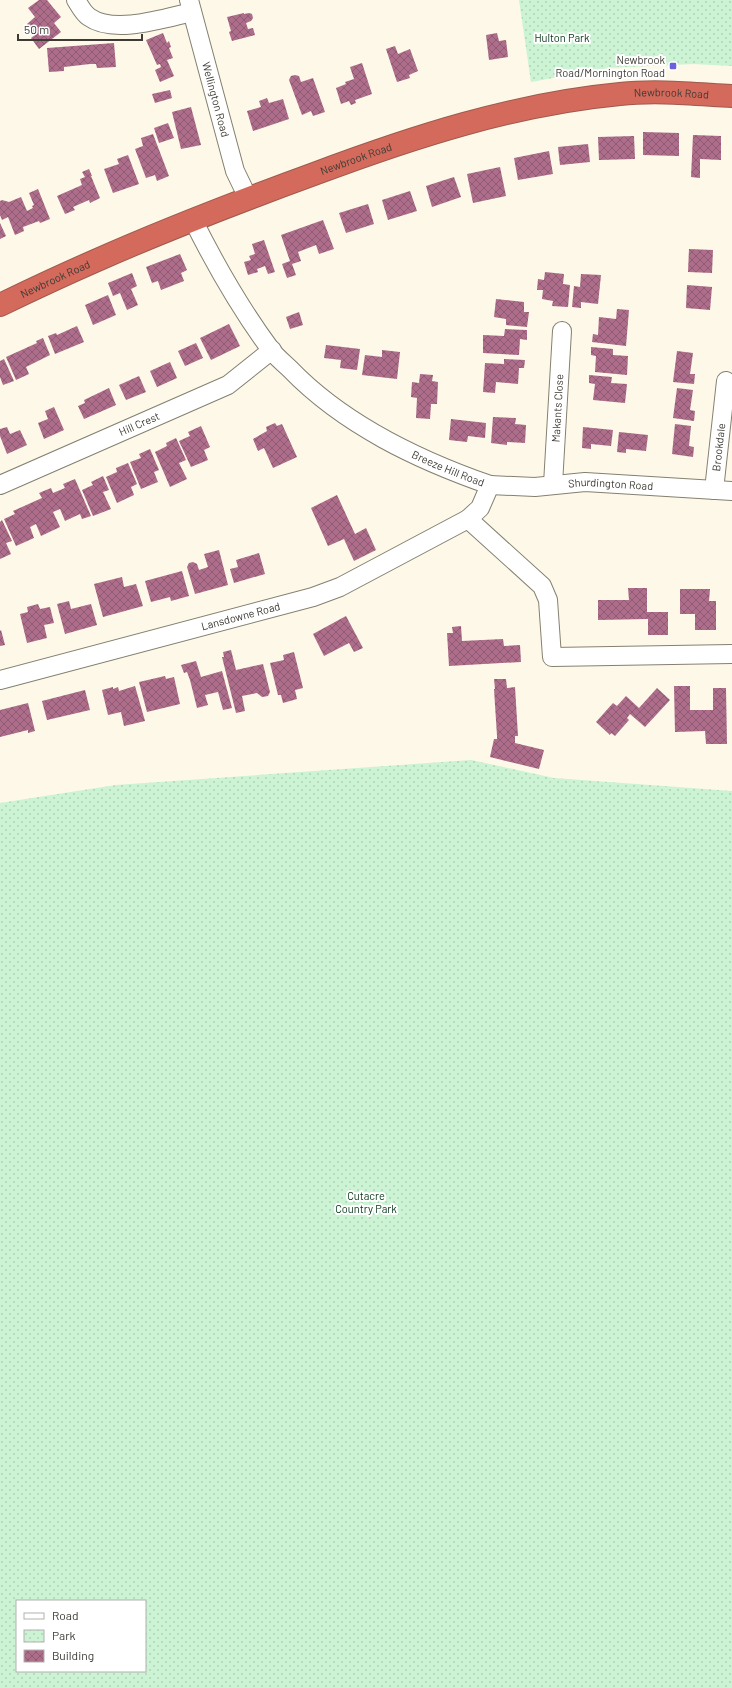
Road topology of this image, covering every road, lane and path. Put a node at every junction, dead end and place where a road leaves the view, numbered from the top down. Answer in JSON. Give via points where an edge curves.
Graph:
{"nodes":[{"id":1,"x":76,"y":0,"type":"edge"},
{"id":2,"x":191,"y":6,"type":"edge"},
{"id":3,"x":732,"y":96,"type":"edge"},
{"id":4,"x":248,"y":198,"type":"junction"},
{"id":5,"x":193,"y":220,"type":"junction"},
{"id":6,"x":0,"y":305,"type":"edge"},
{"id":7,"x":562,"y":331,"type":"dead end"},
{"id":8,"x":272,"y":350,"type":"junction"},
{"id":9,"x":725,"y":381,"type":"edge"},
{"id":10,"x":553,"y":484,"type":"junction"},
{"id":11,"x":0,"y":485,"type":"edge"},
{"id":12,"x":490,"y":485,"type":"junction"},
{"id":13,"x":714,"y":490,"type":"junction"},
{"id":14,"x":732,"y":491,"type":"edge"},
{"id":15,"x":468,"y":519,"type":"junction"},
{"id":16,"x":732,"y":654,"type":"edge"},
{"id":17,"x":0,"y":680,"type":"edge"}],
"edges":[{"from":1,"to":2,"type":"street","via":[[90,18],[114,26],[134,24]]},
{"from":2,"to":4,"type":"street","name":"Wellington Road","via":[[235,172]]},
{"from":3,"to":4,"type":"highway","name":"Newbrook Road","via":[[662,92],[621,94],[520,109],[422,136]]},
{"from":4,"to":5,"type":"highway","name":"Newbrook Road"},
{"from":5,"to":6,"type":"highway","name":"Newbrook Road","via":[[94,261]]},
{"from":5,"to":8,"type":"street","name":"Breeze Hill Road","via":[[234,294]]},
{"from":7,"to":10,"type":"street","name":"Makants Close"},
{"from":8,"to":11,"type":"street","name":"Hill Crest","via":[[228,386]]},
{"from":8,"to":12,"type":"street","name":"Breeze Hill Road","via":[[304,384],[340,413],[416,455]]},
{"from":9,"to":13,"type":"street","name":"Brookdale"},
{"from":10,"to":12,"type":"street","name":"Shurdington Road","via":[[516,487]]},
{"from":10,"to":13,"type":"street","name":"Shurdington Road","via":[[584,482]]},
{"from":12,"to":15,"type":"street","name":"Breeze Hill Road","via":[[480,508]]},
{"from":13,"to":14,"type":"street","name":"Shurdington Road"},
{"from":15,"to":16,"type":"street","via":[[542,586],[548,600],[552,657]]},
{"from":15,"to":17,"type":"street","name":"Lansdowne Road","via":[[340,587],[313,597]]}]}
